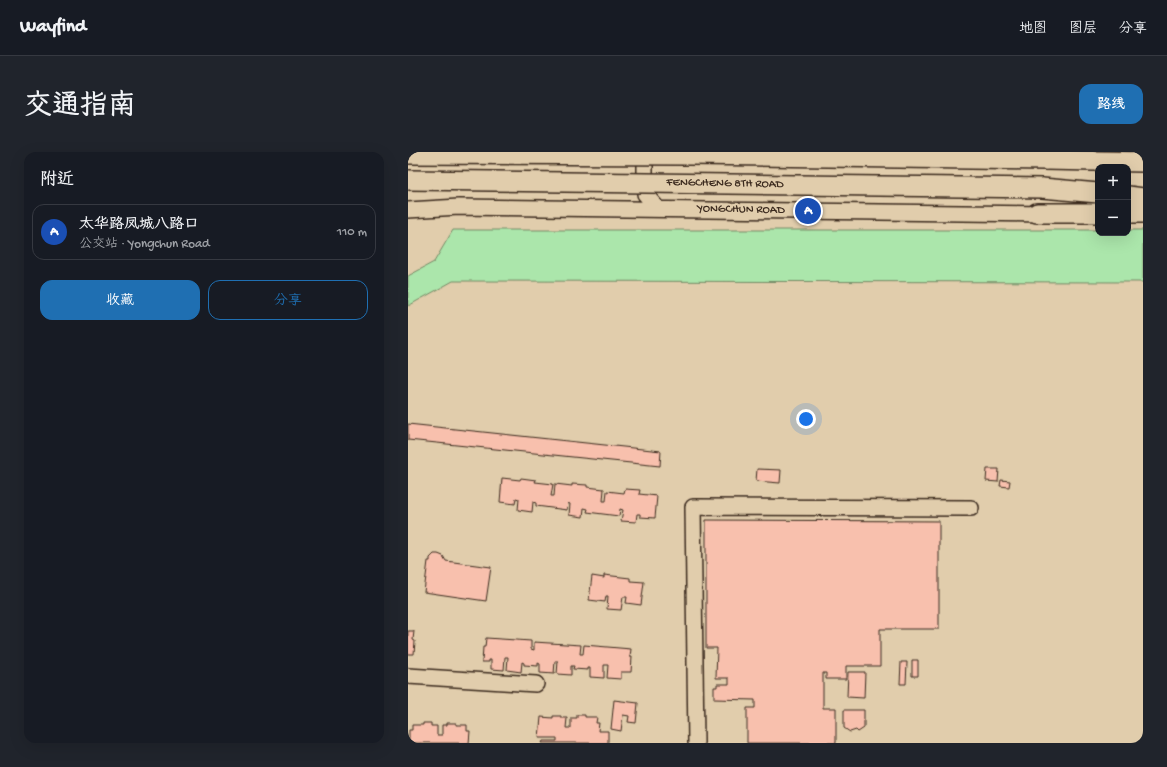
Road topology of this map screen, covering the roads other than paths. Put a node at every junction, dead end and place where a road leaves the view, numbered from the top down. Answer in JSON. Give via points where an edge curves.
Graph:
{"nodes":[{"id":1,"x":645,"y":152,"type":"edge"},
{"id":2,"x":408,"y":154,"type":"edge"},
{"id":3,"x":1143,"y":162,"type":"edge"},
{"id":4,"x":408,"y":180,"type":"edge"},
{"id":5,"x":1095,"y":193,"type":"edge"},
{"id":6,"x":1131,"y":196,"type":"edge"},
{"id":7,"x":1143,"y":198,"type":"edge"},
{"id":8,"x":658,"y":209,"type":"junction"},
{"id":9,"x":408,"y":210,"type":"edge"},
{"id":10,"x":1038,"y":213,"type":"junction"},
{"id":11,"x":1095,"y":213,"type":"edge"},
{"id":12,"x":1131,"y":213,"type":"edge"},
{"id":13,"x":1143,"y":213,"type":"edge"},
{"id":14,"x":1095,"y":217,"type":"edge"},
{"id":15,"x":1131,"y":219,"type":"edge"},
{"id":16,"x":1143,"y":220,"type":"edge"},
{"id":17,"x":971,"y":508,"type":"dead end"},
{"id":18,"x":408,"y":676,"type":"edge"},
{"id":19,"x":536,"y":684,"type":"dead end"},
{"id":20,"x":696,"y":743,"type":"edge"}],
"edges":[{"from":1,"to":8,"type":"street","via":[[645,194]]},
{"from":2,"to":3,"type":"main road","bridge":true,"via":[[689,155]]},
{"from":4,"to":5,"type":"main road","name":"FENGCHENG 8TH ROAD","bridge":true,"via":[[1042,188]]},
{"from":6,"to":7,"type":"main road"},
{"from":8,"to":9,"type":"street","name":"YONGCHUN ROAD"},
{"from":8,"to":10,"type":"street","name":"YONGCHUN ROAD"},
{"from":10,"to":11,"type":"main road"},
{"from":10,"to":14,"type":"street","name":"YONGCHUN ROAD"},
{"from":12,"to":13,"type":"main road"},
{"from":15,"to":16,"type":"street"},
{"from":17,"to":20,"type":"street","via":[[693,507]]},
{"from":18,"to":19,"type":"street"}]}
